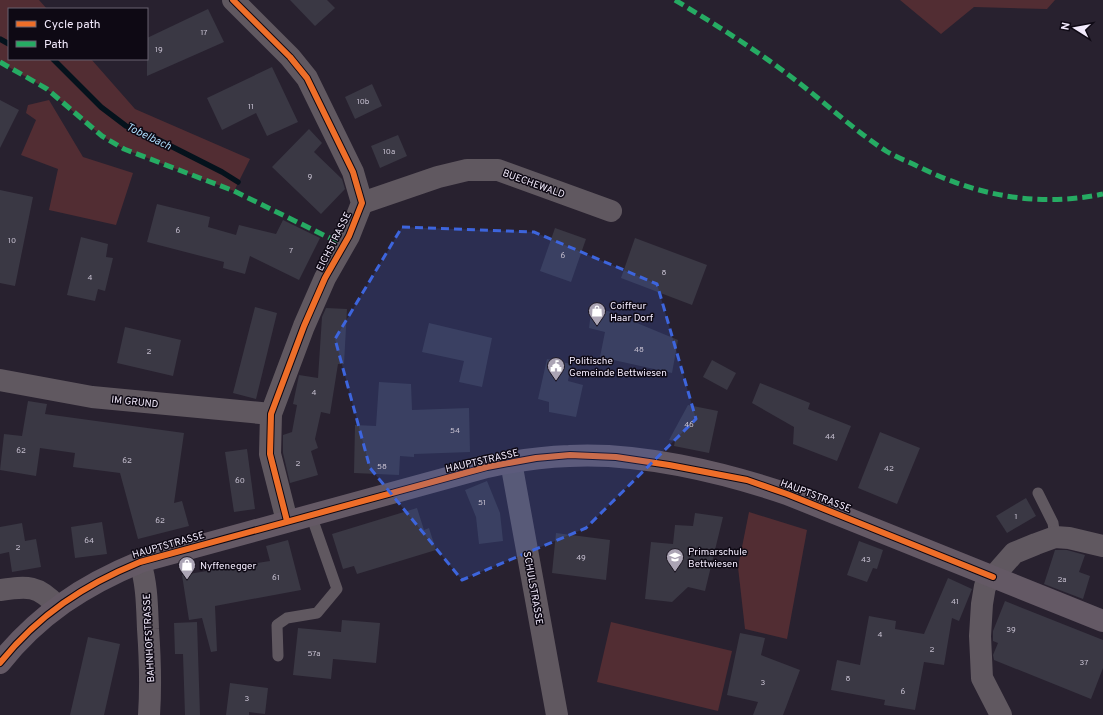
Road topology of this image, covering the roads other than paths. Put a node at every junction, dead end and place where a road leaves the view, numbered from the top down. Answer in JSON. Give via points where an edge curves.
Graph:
{"nodes":[{"id":1,"x":233,"y":0,"type":"edge"},
{"id":2,"x":362,"y":203,"type":"junction"},
{"id":3,"x":611,"y":211,"type":"dead end"},
{"id":4,"x":0,"y":380,"type":"edge"},
{"id":5,"x":271,"y":414,"type":"junction"},
{"id":6,"x":511,"y":462,"type":"junction"},
{"id":7,"x":1038,"y":493,"type":"dead end"},
{"id":8,"x":311,"y":515,"type":"junction"},
{"id":9,"x":287,"y":521,"type":"junction"},
{"id":10,"x":1054,"y":538,"type":"junction"},
{"id":11,"x":1103,"y":546,"type":"edge"},
{"id":12,"x":140,"y":562,"type":"junction"},
{"id":13,"x":993,"y":577,"type":"junction"},
{"id":14,"x":0,"y":590,"type":"edge"},
{"id":15,"x":57,"y":606,"type":"junction"},
{"id":16,"x":1103,"y":621,"type":"edge"},
{"id":17,"x":278,"y":656,"type":"dead end"},
{"id":18,"x":0,"y":663,"type":"edge"},
{"id":19,"x":149,"y":715,"type":"edge"},
{"id":20,"x":557,"y":715,"type":"edge"},
{"id":21,"x":1000,"y":715,"type":"edge"}],
"edges":[{"from":1,"to":2,"type":"street","via":[[290,57],[307,78],[353,172]]},
{"from":2,"to":3,"type":"street","name":"BUECHEWALD","via":[[460,172],[498,170]]},
{"from":2,"to":5,"type":"street","name":"EICHSTRASSE","via":[[349,236],[325,278],[304,326]]},
{"from":4,"to":5,"type":"street","name":"IM GRUND","via":[[92,397]]},
{"from":5,"to":9,"type":"street","name":"EICHSTRASSE","via":[[270,454]]},
{"from":6,"to":8,"type":"main road","name":"HAUPTSTRASSE","via":[[487,466]]},
{"from":6,"to":13,"type":"main road","name":"HAUPTSTRASSE","via":[[570,455],[616,457],[747,480]]},
{"from":6,"to":20,"type":"street","name":"SCHULSTRASSE"},
{"from":7,"to":10,"type":"lane","via":[[1053,523]]},
{"from":8,"to":9,"type":"main road","name":"HAUPTSTRASSE"},
{"from":8,"to":17,"type":"lane","via":[[337,589],[317,613],[287,618],[277,625]]},
{"from":9,"to":12,"type":"main road","name":"HAUPTSTRASSE"},
{"from":10,"to":11,"type":"street","via":[[1069,538]]},
{"from":10,"to":13,"type":"street","via":[[1014,553]]},
{"from":12,"to":15,"type":"main road","name":"HAUPTSTRASSE","via":[[107,576]]},
{"from":12,"to":19,"type":"street","name":"BAHNHOFSTRASSE","via":[[147,595]]},
{"from":13,"to":16,"type":"main road","name":"HAUPTSTRASSE"},
{"from":13,"to":21,"type":"street","via":[[985,586],[982,604],[982,678]]},
{"from":14,"to":15,"type":"street","via":[[20,587],[37,589]]},
{"from":15,"to":18,"type":"main road","name":"HAUPTSTRASSE","via":[[13,647]]}]}
